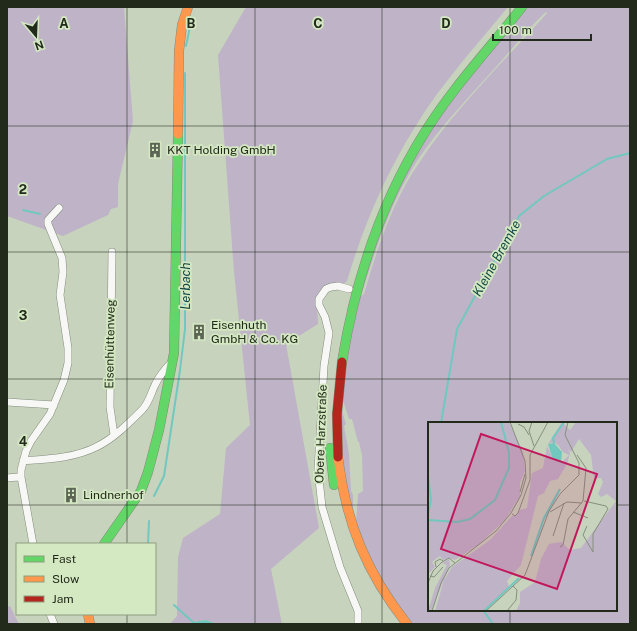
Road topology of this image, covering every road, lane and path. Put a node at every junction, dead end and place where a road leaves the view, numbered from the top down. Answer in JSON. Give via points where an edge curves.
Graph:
{"nodes":[{"id":1,"x":188,"y":7,"type":"edge"},
{"id":2,"x":513,"y":7,"type":"edge"},
{"id":3,"x":522,"y":7,"type":"edge"},
{"id":4,"x":59,"y":208,"type":"dead end"},
{"id":5,"x":112,"y":252,"type":"dead end"},
{"id":6,"x":349,"y":289,"type":"junction"},
{"id":7,"x":172,"y":362,"type":"junction"},
{"id":8,"x":7,"y":402,"type":"edge"},
{"id":9,"x":54,"y":405,"type":"junction"},
{"id":10,"x":114,"y":435,"type":"junction"},
{"id":11,"x":23,"y":461,"type":"junction"},
{"id":12,"x":18,"y":477,"type":"dead end"},
{"id":13,"x":7,"y":478,"type":"edge"},
{"id":14,"x":33,"y":543,"type":"edge"},
{"id":15,"x":105,"y":543,"type":"edge"},
{"id":16,"x":358,"y":624,"type":"edge"},
{"id":17,"x":397,"y":624,"type":"edge"},
{"id":18,"x":407,"y":624,"type":"edge"}],
"edges":[{"from":1,"to":7,"type":"main road","via":[[180,43],[175,334]]},
{"from":2,"to":6,"type":"main road","via":[[443,92],[409,144],[370,224]]},
{"from":3,"to":18,"type":"main road","via":[[446,101],[406,165],[369,248],[347,329],[337,411],[338,454],[343,491],[351,522],[368,565],[387,599]]},
{"from":4,"to":9,"type":"street","via":[[48,220],[48,224],[62,258],[60,300],[68,360],[64,380]]},
{"from":5,"to":10,"type":"street","name":"Eisenhüttenweg","via":[[110,407]]},
{"from":6,"to":16,"type":"street","name":"Obere Harzstraße","via":[[338,286],[326,289],[319,305],[329,333],[324,366],[318,470],[322,506],[340,567],[358,611]]},
{"from":6,"to":17,"type":"main road","via":[[335,354],[331,392],[331,466],[340,509],[356,556],[381,603]]},
{"from":7,"to":10,"type":"street","via":[[159,377],[144,408]]},
{"from":7,"to":15,"type":"main road","via":[[159,430],[141,491]]},
{"from":8,"to":9,"type":"street"},
{"from":9,"to":11,"type":"street","via":[[29,444]]},
{"from":10,"to":11,"type":"street","via":[[99,446],[82,452],[56,458]]},
{"from":11,"to":14,"type":"street","via":[[21,477]]},
{"from":12,"to":13,"type":"street"}]}
